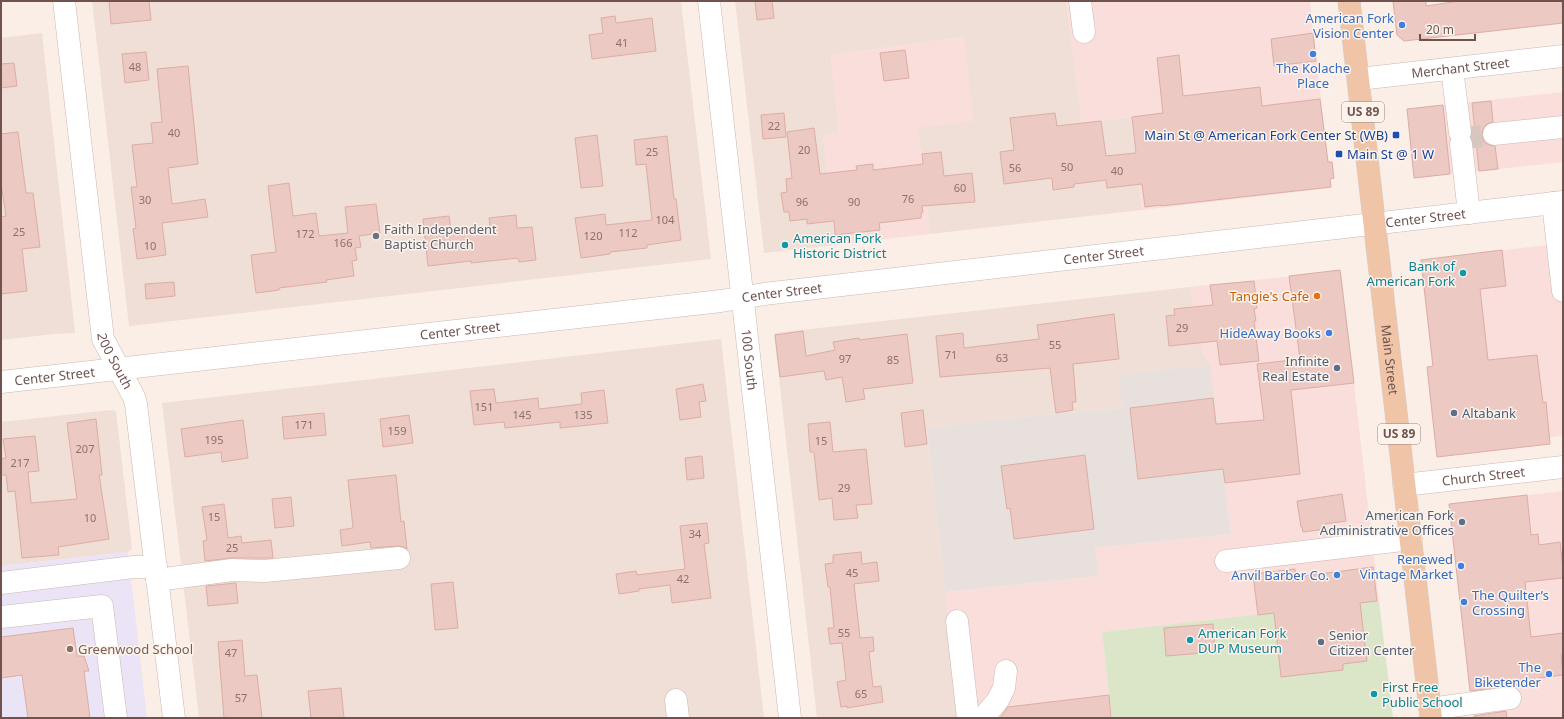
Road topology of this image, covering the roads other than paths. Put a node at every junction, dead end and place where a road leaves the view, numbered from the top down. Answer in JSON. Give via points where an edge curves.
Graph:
{"nodes":[{"id":1,"x":64,"y":1,"type":"edge"},
{"id":2,"x":709,"y":1,"type":"edge"},
{"id":3,"x":1080,"y":1,"type":"edge"},
{"id":4,"x":1349,"y":1,"type":"edge"},
{"id":5,"x":1084,"y":32,"type":"dead end"},
{"id":6,"x":1562,"y":62,"type":"edge"},
{"id":7,"x":1452,"y":69,"type":"junction"},
{"id":8,"x":1359,"y":80,"type":"junction"},
{"id":9,"x":1563,"y":127,"type":"edge"},
{"id":10,"x":1494,"y":134,"type":"tunnel mouth"},
{"id":11,"x":1558,"y":203,"type":"edge"},
{"id":12,"x":1469,"y":213,"type":"junction"},
{"id":13,"x":1376,"y":224,"type":"junction"},
{"id":14,"x":1563,"y":291,"type":"edge"},
{"id":15,"x":743,"y":298,"type":"junction"},
{"id":16,"x":119,"y":369,"type":"junction"},
{"id":17,"x":1,"y":382,"type":"edge"},
{"id":18,"x":1563,"y":467,"type":"edge"},
{"id":19,"x":1404,"y":485,"type":"junction"},
{"id":20,"x":1411,"y":539,"type":"junction"},
{"id":21,"x":399,"y":558,"type":"dead end"},
{"id":22,"x":1226,"y":561,"type":"dead end"},
{"id":23,"x":98,"y":571,"type":"junction"},
{"id":24,"x":156,"y":573,"type":"junction"},
{"id":25,"x":1,"y":583,"type":"edge"},
{"id":26,"x":102,"y":606,"type":"junction"},
{"id":27,"x":1,"y":617,"type":"edge"},
{"id":28,"x":957,"y":621,"type":"dead end"},
{"id":29,"x":1006,"y":671,"type":"dead end"},
{"id":30,"x":1510,"y":698,"type":"dead end"},
{"id":31,"x":1431,"y":714,"type":"edge"},
{"id":32,"x":116,"y":718,"type":"edge"},
{"id":33,"x":174,"y":718,"type":"edge"},
{"id":34,"x":790,"y":718,"type":"edge"},
{"id":35,"x":968,"y":718,"type":"edge"},
{"id":36,"x":983,"y":718,"type":"edge"}],
"edges":[{"from":1,"to":16,"type":"street","name":"200 South","via":[[103,339]]},
{"from":2,"to":15,"type":"street","name":"100 South"},
{"from":3,"to":5,"type":"street"},
{"from":4,"to":8,"type":"main road","name":"Main Street","number":"US 89"},
{"from":6,"to":7,"type":"street","name":"Merchant Street"},
{"from":7,"to":8,"type":"street","name":"Merchant Street"},
{"from":7,"to":12,"type":"street"},
{"from":8,"to":13,"type":"main road","name":"Main Street","number":"US 89"},
{"from":9,"to":10,"type":"street"},
{"from":11,"to":12,"type":"street","name":"Center Street"},
{"from":11,"to":14,"type":"street"},
{"from":12,"to":13,"type":"street","name":"Center Street"},
{"from":13,"to":15,"type":"street","name":"Center Street"},
{"from":13,"to":19,"type":"main road","name":"Main Street","number":"US 89"},
{"from":15,"to":16,"type":"street","name":"Center Street"},
{"from":15,"to":34,"type":"street","name":"100 South"},
{"from":16,"to":17,"type":"street","name":"Center Street"},
{"from":16,"to":24,"type":"street","name":"200 South","via":[[136,404]]},
{"from":18,"to":19,"type":"street","name":"Church Street"},
{"from":19,"to":20,"type":"main road","name":"Main Street","number":"US 89"},
{"from":20,"to":22,"type":"street"},
{"from":20,"to":31,"type":"main road","name":"Main Street","number":"US 89"},
{"from":21,"to":24,"type":"street","via":[[272,570]]},
{"from":23,"to":24,"type":"street"},
{"from":23,"to":25,"type":"street"},
{"from":23,"to":26,"type":"street"},
{"from":24,"to":33,"type":"street","name":"200 South"},
{"from":26,"to":27,"type":"street"},
{"from":26,"to":32,"type":"street"},
{"from":28,"to":35,"type":"street"},
{"from":29,"to":36,"type":"street","via":[[1004,688]]},
{"from":30,"to":31,"type":"street"}]}
